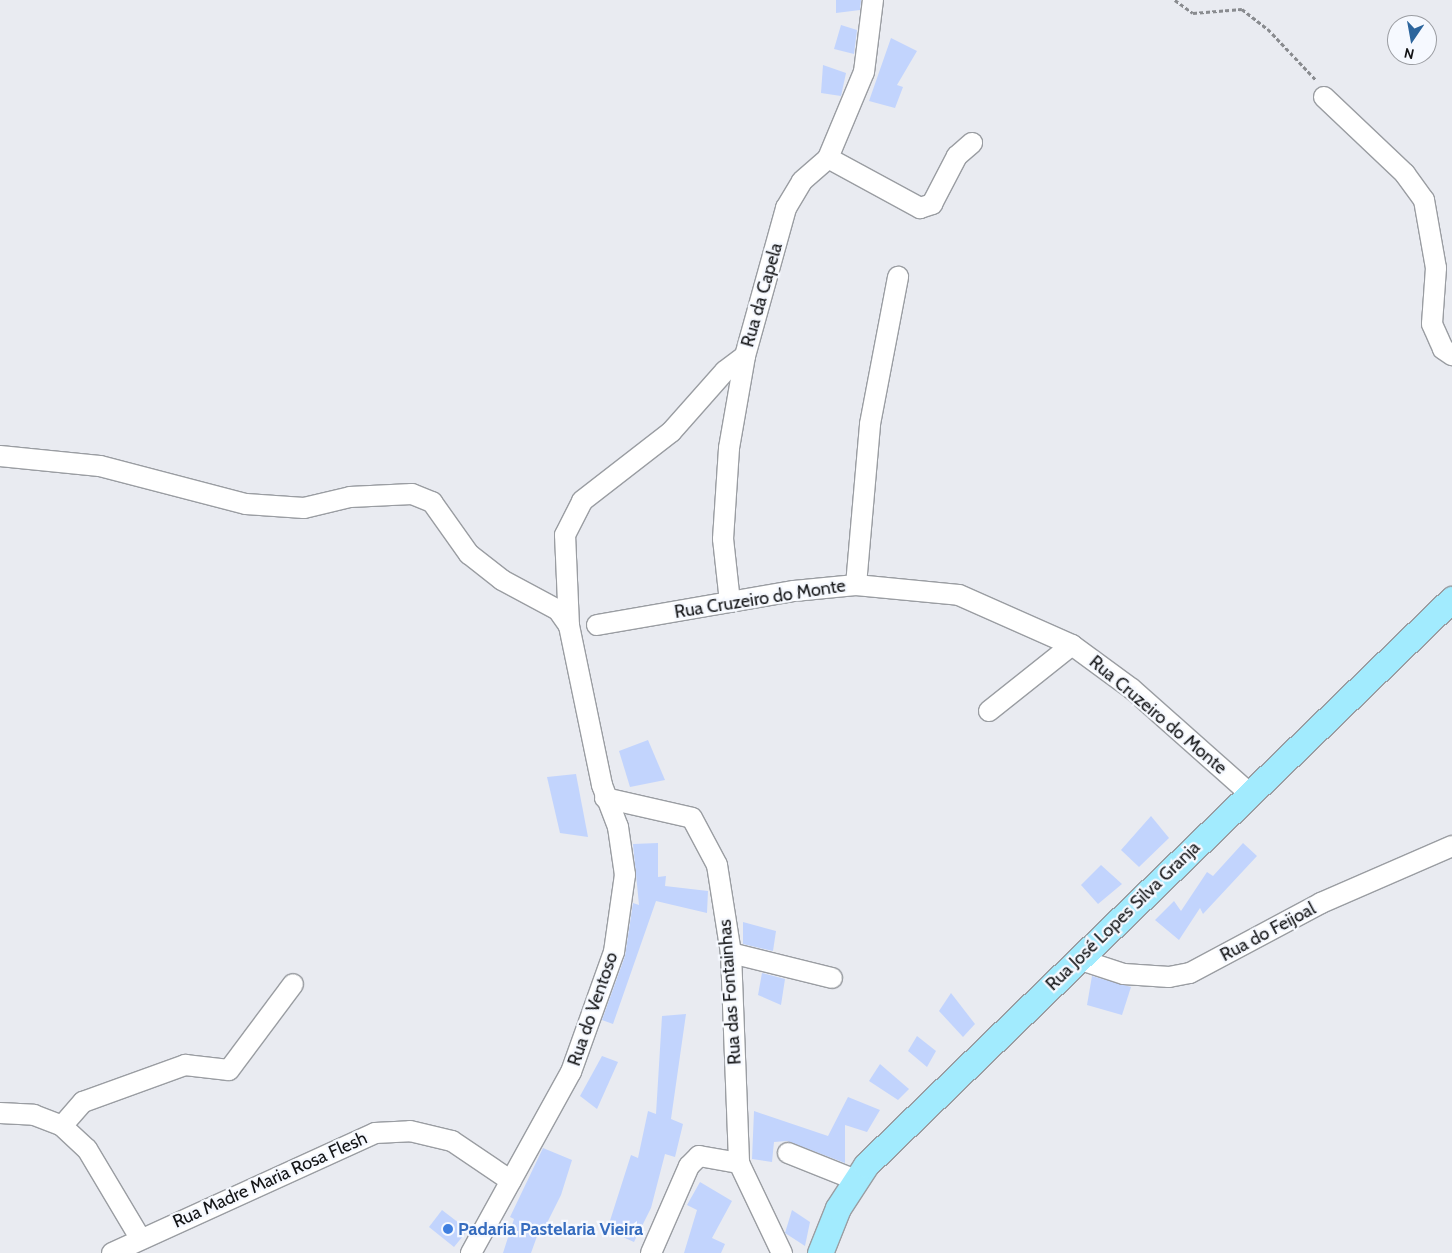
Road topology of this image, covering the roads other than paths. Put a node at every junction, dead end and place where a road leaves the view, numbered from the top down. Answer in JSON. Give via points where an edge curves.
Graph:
{"nodes":[{"id":1,"x":873,"y":0,"type":"edge"},
{"id":2,"x":1324,"y":97,"type":"road end"},
{"id":3,"x":972,"y":142,"type":"dead end"},
{"id":4,"x":828,"y":158,"type":"junction"},
{"id":5,"x":898,"y":277,"type":"dead end"},
{"id":6,"x":1452,"y":355,"type":"edge"},
{"id":7,"x":745,"y":356,"type":"junction"},
{"id":8,"x":0,"y":456,"type":"edge"},
{"id":9,"x":856,"y":585,"type":"junction"},
{"id":10,"x":1452,"y":599,"type":"edge"},
{"id":11,"x":730,"y":602,"type":"junction"},
{"id":12,"x":569,"y":626,"type":"junction"},
{"id":13,"x":597,"y":626,"type":"dead end"},
{"id":14,"x":1072,"y":645,"type":"junction"},
{"id":15,"x":989,"y":711,"type":"dead end"},
{"id":16,"x":1250,"y":793,"type":"junction"},
{"id":17,"x":605,"y":798,"type":"junction"},
{"id":18,"x":1452,"y":846,"type":"edge"},
{"id":19,"x":731,"y":953,"type":"junction"},
{"id":20,"x":1078,"y":959,"type":"junction"},
{"id":21,"x":832,"y":978,"type":"dead end"},
{"id":22,"x":293,"y":984,"type":"dead end"},
{"id":23,"x":0,"y":1114,"type":"edge"},
{"id":24,"x":62,"y":1126,"type":"junction"},
{"id":25,"x":788,"y":1153,"type":"dead end"},
{"id":26,"x":739,"y":1163,"type":"junction"},
{"id":27,"x":856,"y":1180,"type":"junction"},
{"id":28,"x":512,"y":1181,"type":"junction"},
{"id":29,"x":140,"y":1238,"type":"junction"},
{"id":30,"x":112,"y":1253,"type":"edge"},
{"id":31,"x":471,"y":1253,"type":"edge"},
{"id":32,"x":651,"y":1253,"type":"edge"},
{"id":33,"x":782,"y":1253,"type":"edge"},
{"id":34,"x":820,"y":1253,"type":"edge"}],
"edges":[{"from":1,"to":4,"type":"street","name":"Rua da Capela","via":[[864,72]]},
{"from":2,"to":6,"type":"street","via":[[1405,174],[1424,200],[1436,268],[1432,324],[1444,349]]},
{"from":3,"to":4,"type":"street","via":[[957,156],[932,204],[920,208]]},
{"from":4,"to":7,"type":"street","name":"Rua da Capela","via":[[802,181],[786,208]]},
{"from":5,"to":9,"type":"street","via":[[870,424]]},
{"from":7,"to":11,"type":"street","via":[[729,448],[723,539]]},
{"from":7,"to":12,"type":"street","name":"Rua da Capela","via":[[725,371],[671,432],[582,501],[565,535]]},
{"from":8,"to":12,"type":"street","via":[[100,466],[246,504],[304,508],[350,497],[412,494],[432,502],[476,559],[502,580],[558,610]]},
{"from":9,"to":11,"type":"street","name":"Rua Cruzeiro do Monte"},
{"from":9,"to":14,"type":"street","name":"Rua Cruzeiro do Monte","via":[[959,595]]},
{"from":10,"to":16,"type":"main road","name":"Rua José Lopes Silva Granja"},
{"from":11,"to":13,"type":"street","name":"Rua Cruzeiro do Monte"},
{"from":12,"to":17,"type":"street","name":"Rua do Ventoso"},
{"from":14,"to":15,"type":"street"},
{"from":14,"to":16,"type":"street","name":"Rua Cruzeiro do Monte","via":[[1132,689]]},
{"from":16,"to":20,"type":"main road","name":"Rua José Lopes Silva Granja"},
{"from":17,"to":19,"type":"street","name":"Rua das Fontainhas","via":[[692,818],[717,865]]},
{"from":17,"to":28,"type":"street","name":"Rua do Ventoso","via":[[618,827],[625,875],[614,952],[571,1072]]},
{"from":18,"to":20,"type":"street","name":"Rua do Feijoal","via":[[1321,903],[1190,973],[1169,977],[1124,974]]},
{"from":19,"to":21,"type":"street"},
{"from":19,"to":26,"type":"street","name":"Rua das Fontainhas"},
{"from":20,"to":27,"type":"main road","name":"Rua José Lopes Silva Granja","via":[[866,1165]]},
{"from":22,"to":24,"type":"street","via":[[229,1070],[185,1065],[83,1102]]},
{"from":23,"to":24,"type":"street","via":[[34,1115]]},
{"from":24,"to":29,"type":"street","via":[[87,1149]]},
{"from":25,"to":27,"type":"street"},
{"from":26,"to":32,"type":"street","via":[[699,1156],[689,1166]]},
{"from":26,"to":33,"type":"street","name":"Rua das Fontainhas"},
{"from":27,"to":34,"type":"main road","name":"Rua José Lopes Silva Granja","via":[[838,1208]]},
{"from":28,"to":29,"type":"street","name":"Rua Madre Maria Rosa Flesh","via":[[452,1141],[410,1131],[375,1132]]},
{"from":28,"to":31,"type":"street","name":"Rua do Ventoso"},
{"from":29,"to":30,"type":"street","name":"Rua Madre Maria Rosa Flesh"}]}
